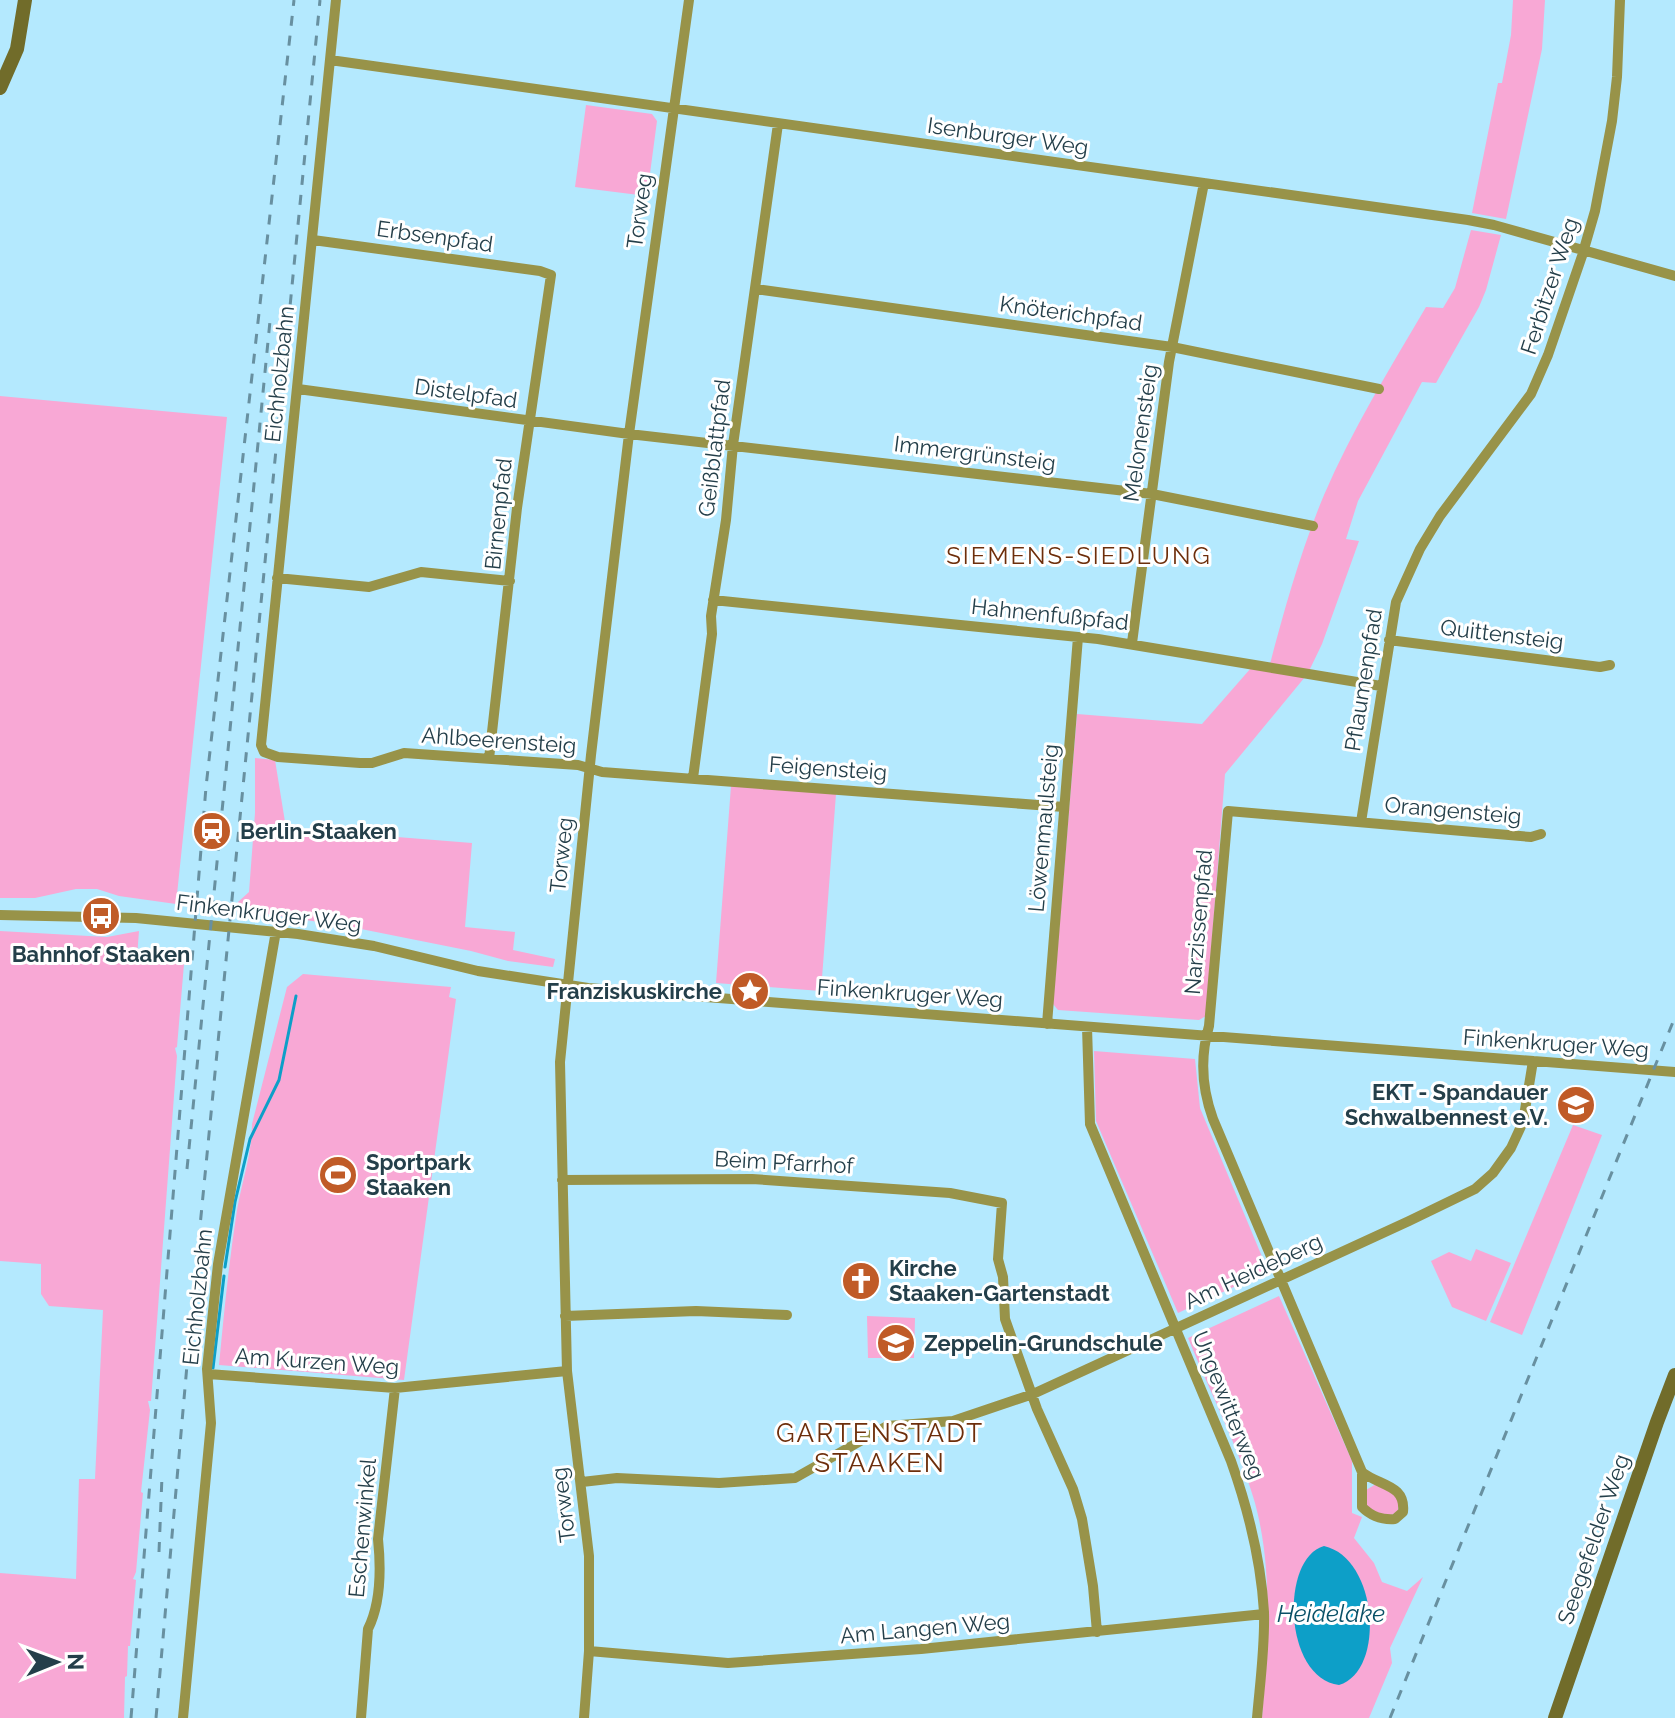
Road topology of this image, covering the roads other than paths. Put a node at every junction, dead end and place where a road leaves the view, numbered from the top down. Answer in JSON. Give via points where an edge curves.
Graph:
{"nodes":[{"id":1,"x":25,"y":0,"type":"edge"},
{"id":2,"x":336,"y":0,"type":"edge"},
{"id":3,"x":689,"y":0,"type":"edge"},
{"id":4,"x":1620,"y":0,"type":"edge"},
{"id":5,"x":330,"y":60,"type":"junction"},
{"id":6,"x":0,"y":88,"type":"edge"},
{"id":7,"x":673,"y":109,"type":"junction"},
{"id":8,"x":778,"y":124,"type":"junction"},
{"id":9,"x":1204,"y":183,"type":"junction"},
{"id":10,"x":313,"y":240,"type":"junction"},
{"id":11,"x":1584,"y":250,"type":"junction"},
{"id":12,"x":551,"y":275,"type":"joint"},
{"id":13,"x":1675,"y":276,"type":"edge"},
{"id":14,"x":756,"y":289,"type":"junction"},
{"id":15,"x":1172,"y":347,"type":"junction"},
{"id":16,"x":298,"y":389,"type":"junction"},
{"id":17,"x":1379,"y":389,"type":"dead end"},
{"id":18,"x":529,"y":421,"type":"junction"},
{"id":19,"x":629,"y":434,"type":"junction"},
{"id":20,"x":733,"y":445,"type":"junction"},
{"id":21,"x":1152,"y":494,"type":"junction"},
{"id":22,"x":1313,"y":526,"type":"dead end"},
{"id":23,"x":1420,"y":549,"type":"joint"},
{"id":24,"x":277,"y":578,"type":"junction"},
{"id":25,"x":510,"y":581,"type":"junction"},
{"id":26,"x":713,"y":600,"type":"junction"},
{"id":27,"x":1078,"y":637,"type":"junction"},
{"id":28,"x":1389,"y":640,"type":"junction"},
{"id":29,"x":1132,"y":643,"type":"junction"},
{"id":30,"x":1610,"y":665,"type":"dead end"},
{"id":31,"x":1381,"y":686,"type":"junction"},
{"id":32,"x":264,"y":752,"type":"joint"},
{"id":33,"x":489,"y":759,"type":"junction"},
{"id":34,"x":590,"y":768,"type":"junction"},
{"id":35,"x":693,"y":778,"type":"junction"},
{"id":36,"x":1064,"y":807,"type":"junction"},
{"id":37,"x":1361,"y":822,"type":"junction"},
{"id":38,"x":1541,"y":834,"type":"dead end"},
{"id":39,"x":0,"y":915,"type":"edge"},
{"id":40,"x":276,"y":931,"type":"junction"},
{"id":41,"x":567,"y":986,"type":"junction"},
{"id":42,"x":1047,"y":1024,"type":"junction"},
{"id":43,"x":1087,"y":1027,"type":"junction"},
{"id":44,"x":1206,"y":1036,"type":"junction"},
{"id":45,"x":1533,"y":1061,"type":"junction"},
{"id":46,"x":1675,"y":1072,"type":"edge"},
{"id":47,"x":562,"y":1180,"type":"junction"},
{"id":48,"x":1282,"y":1280,"type":"junction"},
{"id":49,"x":787,"y":1315,"type":"dead end"},
{"id":50,"x":565,"y":1316,"type":"junction"},
{"id":51,"x":1177,"y":1329,"type":"junction"},
{"id":52,"x":567,"y":1371,"type":"junction"},
{"id":53,"x":208,"y":1374,"type":"junction"},
{"id":54,"x":1675,"y":1375,"type":"edge"},
{"id":55,"x":395,"y":1388,"type":"junction"},
{"id":56,"x":1033,"y":1394,"type":"junction"},
{"id":57,"x":1362,"y":1472,"type":"junction"},
{"id":58,"x":582,"y":1482,"type":"junction"},
{"id":59,"x":1264,"y":1614,"type":"junction"},
{"id":60,"x":1097,"y":1632,"type":"junction"},
{"id":61,"x":589,"y":1651,"type":"junction"},
{"id":62,"x":183,"y":1718,"type":"edge"},
{"id":63,"x":361,"y":1718,"type":"edge"},
{"id":64,"x":584,"y":1718,"type":"edge"},
{"id":65,"x":1257,"y":1718,"type":"edge"},
{"id":66,"x":1555,"y":1718,"type":"edge"}],
"edges":[{"from":1,"to":6,"type":"street","via":[[17,49]]},
{"from":2,"to":5,"type":"street","name":"Eichholzbahn"},
{"from":3,"to":7,"type":"street","name":"Torweg"},
{"from":4,"to":11,"type":"street","name":"Ferbitzer Weg","via":[[1612,121]]},
{"from":5,"to":7,"type":"street","name":"Isenburger Weg"},
{"from":5,"to":10,"type":"street","name":"Eichholzbahn"},
{"from":7,"to":8,"type":"street","name":"Isenburger Weg"},
{"from":7,"to":19,"type":"street","name":"Torweg"},
{"from":8,"to":9,"type":"street","name":"Isenburger Weg"},
{"from":8,"to":14,"type":"street","name":"Geißblattpfad"},
{"from":9,"to":11,"type":"street","name":"Isenburger Weg","via":[[1468,220]]},
{"from":9,"to":15,"type":"street","name":"Melonensteig"},
{"from":10,"to":12,"type":"street","name":"Erbsenpfad"},
{"from":10,"to":16,"type":"street","name":"Eichholzbahn"},
{"from":11,"to":13,"type":"street","name":"Isenburger Weg"},
{"from":11,"to":23,"type":"street","name":"Ferbitzer Weg","via":[[1531,394]]},
{"from":12,"to":18,"type":"street","name":"Birnenpfad"},
{"from":14,"to":15,"type":"street","name":"Knöterichpfad"},
{"from":14,"to":20,"type":"street","name":"Geißblattpfad"},
{"from":15,"to":17,"type":"street","name":"Knöterichpfad"},
{"from":15,"to":21,"type":"street","name":"Melonensteig"},
{"from":16,"to":18,"type":"street","name":"Distelpfad"},
{"from":16,"to":24,"type":"street","name":"Eichholzbahn"},
{"from":18,"to":19,"type":"street","name":"Distelpfad"},
{"from":18,"to":25,"type":"street","name":"Birnenpfad"},
{"from":19,"to":20,"type":"street","name":"Immergrünsteig"},
{"from":19,"to":34,"type":"street","name":"Torweg"},
{"from":20,"to":21,"type":"street","name":"Immergrünsteig"},
{"from":20,"to":26,"type":"street","name":"Geißblattpfad"},
{"from":21,"to":22,"type":"street","name":"Immergrünsteig"},
{"from":21,"to":29,"type":"street","name":"Melonensteig"},
{"from":23,"to":28,"type":"street","name":"Pflaumenpfad","via":[[1396,602]]},
{"from":24,"to":25,"type":"street","via":[[369,587],[421,572]]},
{"from":24,"to":32,"type":"street","name":"Eichholzbahn"},
{"from":25,"to":33,"type":"street","name":"Birnenpfad"},
{"from":26,"to":27,"type":"street","name":"Hahnenfußpfad"},
{"from":26,"to":35,"type":"street","name":"Geißblattpfad"},
{"from":27,"to":29,"type":"street","name":"Hahnenfußpfad"},
{"from":27,"to":36,"type":"street","name":"Löwenmaulsteig"},
{"from":28,"to":30,"type":"street","name":"Quittensteig"},
{"from":28,"to":31,"type":"street","name":"Pflaumenpfad"},
{"from":29,"to":31,"type":"street","name":"Hahnenfußpfad"},
{"from":31,"to":37,"type":"street","name":"Pflaumenpfad"},
{"from":32,"to":33,"type":"street","name":"Ahlbeerensteig","via":[[360,763],[404,753]]},
{"from":33,"to":34,"type":"street","name":"Ahlbeerensteig"},
{"from":34,"to":35,"type":"street","name":"Feigensteig"},
{"from":34,"to":41,"type":"street","name":"Torweg"},
{"from":35,"to":36,"type":"street","name":"Feigensteig"},
{"from":36,"to":42,"type":"street","name":"Löwenmaulsteig"},
{"from":37,"to":38,"type":"street","name":"Orangensteig"},
{"from":37,"to":44,"type":"street","name":"Narzissenpfad","via":[[1228,811]]},
{"from":39,"to":40,"type":"street","name":"Finkenkruger Weg","via":[[69,914]]},
{"from":40,"to":41,"type":"street","name":"Finkenkruger Weg","via":[[351,941]]},
{"from":40,"to":53,"type":"street","name":"Eichholzbahn","via":[[218,1264]]},
{"from":41,"to":42,"type":"street","name":"Finkenkruger Weg"},
{"from":41,"to":47,"type":"street","name":"Torweg","via":[[560,1062]]},
{"from":42,"to":43,"type":"street","name":"Finkenkruger Weg"},
{"from":43,"to":44,"type":"street","name":"Finkenkruger Weg"},
{"from":43,"to":51,"type":"street","name":"Ungewitterweg","via":[[1090,1124]]},
{"from":44,"to":45,"type":"street","name":"Finkenkruger Weg"},
{"from":44,"to":48,"type":"street","via":[[1208,1105]]},
{"from":45,"to":46,"type":"street","name":"Finkenkruger Weg"},
{"from":45,"to":48,"type":"street","name":"Am Heideberg","via":[[1523,1122],[1493,1173],[1459,1198]]},
{"from":47,"to":50,"type":"street","name":"Torweg"},
{"from":47,"to":56,"type":"street","name":"Beim Pfarrhof","via":[[752,1179],[950,1193],[1002,1203],[998,1259],[1005,1319]]},
{"from":48,"to":51,"type":"street","name":"Am Heideberg"},
{"from":48,"to":57,"type":"street"},
{"from":49,"to":50,"type":"street","via":[[696,1311]]},
{"from":50,"to":52,"type":"street","name":"Torweg"},
{"from":51,"to":56,"type":"street","name":"Am Heideberg"},
{"from":51,"to":59,"type":"street","name":"Ungewitterweg","via":[[1245,1499]]},
{"from":52,"to":55,"type":"street","name":"Am Kurzen Weg"},
{"from":52,"to":58,"type":"street","name":"Torweg"},
{"from":53,"to":55,"type":"street","name":"Am Kurzen Weg"},
{"from":53,"to":62,"type":"street","name":"Eichholzbahn","via":[[211,1423]]},
{"from":54,"to":66,"type":"street","name":"Seegefelder Weg"},
{"from":55,"to":63,"type":"street","name":"Eschenwinkel"},
{"from":56,"to":58,"type":"street","name":"Am Heideberg","via":[[963,1418],[887,1426],[795,1478]]},
{"from":56,"to":60,"type":"street","via":[[1082,1519]]},
{"from":57,"to":57,"type":"street","via":[[1362,1507],[1384,1520],[1395,1519],[1403,1512],[1401,1493]]},
{"from":58,"to":61,"type":"street","name":"Torweg"},
{"from":59,"to":60,"type":"street","name":"Am Langen Weg"},
{"from":59,"to":65,"type":"street","name":"Ungewitterweg"},
{"from":60,"to":61,"type":"street","name":"Am Langen Weg","via":[[728,1663]]},
{"from":61,"to":64,"type":"street","name":"Torweg"}]}
